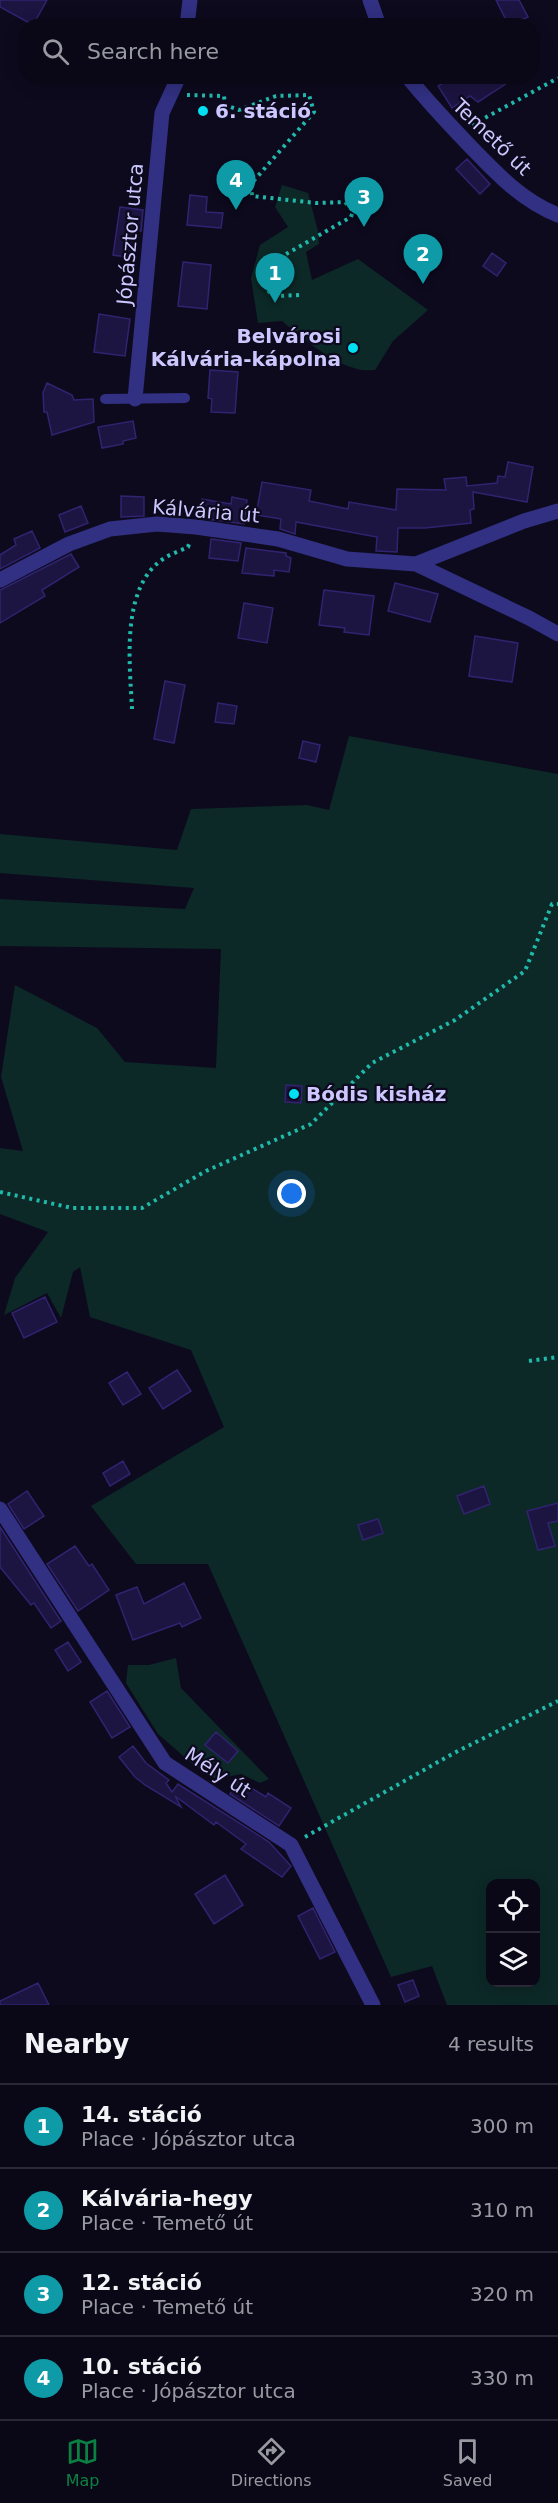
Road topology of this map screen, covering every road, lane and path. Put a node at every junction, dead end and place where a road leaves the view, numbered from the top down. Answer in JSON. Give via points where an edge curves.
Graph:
{"nodes":[{"id":1,"x":190,"y":0,"type":"edge"},
{"id":2,"x":370,"y":0,"type":"edge"},
{"id":3,"x":189,"y":18,"type":"edge"},
{"id":4,"x":376,"y":18,"type":"edge"},
{"id":5,"x":558,"y":78,"type":"edge"},
{"id":6,"x":175,"y":84,"type":"edge"},
{"id":7,"x":413,"y":84,"type":"edge"},
{"id":8,"x":171,"y":94,"type":"junction"},
{"id":9,"x":458,"y":133,"type":"junction"},
{"id":10,"x":558,"y":216,"type":"edge"},
{"id":11,"x":299,"y":296,"type":"dead end"},
{"id":12,"x":185,"y":398,"type":"dead end"},
{"id":13,"x":105,"y":399,"type":"dead end"},
{"id":14,"x":135,"y":399,"type":"junction"},
{"id":15,"x":558,"y":510,"type":"edge"},
{"id":16,"x":196,"y":527,"type":"junction"},
{"id":17,"x":416,"y":564,"type":"junction"},
{"id":18,"x":0,"y":580,"type":"edge"},
{"id":19,"x":558,"y":634,"type":"edge"},
{"id":20,"x":132,"y":709,"type":"dead end"},
{"id":21,"x":558,"y":904,"type":"edge"},
{"id":22,"x":0,"y":1192,"type":"edge"},
{"id":23,"x":558,"y":1357,"type":"edge"},
{"id":24,"x":529,"y":1361,"type":"dead end"},
{"id":25,"x":0,"y":1509,"type":"edge"},
{"id":26,"x":558,"y":1701,"type":"edge"},
{"id":27,"x":291,"y":1845,"type":"junction"},
{"id":28,"x":374,"y":2005,"type":"edge"}],
"edges":[{"from":1,"to":3,"type":"street"},
{"from":2,"to":4,"type":"street"},
{"from":5,"to":9,"type":"path"},
{"from":6,"to":8,"type":"street","name":"Jópásztor utca"},
{"from":7,"to":9,"type":"street","name":"Temető út"},
{"from":8,"to":11,"type":"path","via":[[224,96],[225,105],[239,110],[276,96],[309,95],[314,112],[251,184],[252,196],[345,202],[353,211],[351,217],[281,257],[268,284],[269,292],[276,296]]},
{"from":8,"to":14,"type":"street","name":"Jópásztor utca","via":[[162,114]]},
{"from":9,"to":10,"type":"street","name":"Temető út","via":[[507,184],[536,206]]},
{"from":12,"to":14,"type":"lane"},
{"from":13,"to":14,"type":"lane"},
{"from":15,"to":17,"type":"street","name":"Kálvária út"},
{"from":16,"to":17,"type":"street","name":"Kálvária út","via":[[278,539],[347,559]]},
{"from":16,"to":18,"type":"street","name":"Kálvária út","via":[[157,524],[110,529],[69,544]]},
{"from":16,"to":20,"type":"path","via":[[188,547],[163,558],[152,568],[136,597],[129,652]]},
{"from":17,"to":19,"type":"street","name":"Kálvária út"},
{"from":21,"to":22,"type":"path","via":[[552,904],[525,971],[455,1020],[372,1063],[310,1124],[206,1171],[142,1208],[72,1208]]},
{"from":23,"to":24,"type":"path"},
{"from":25,"to":27,"type":"street","name":"Mély út","via":[[165,1763]]},
{"from":26,"to":27,"type":"path","via":[[454,1753]]},
{"from":27,"to":28,"type":"street","name":"Mély út"}]}
